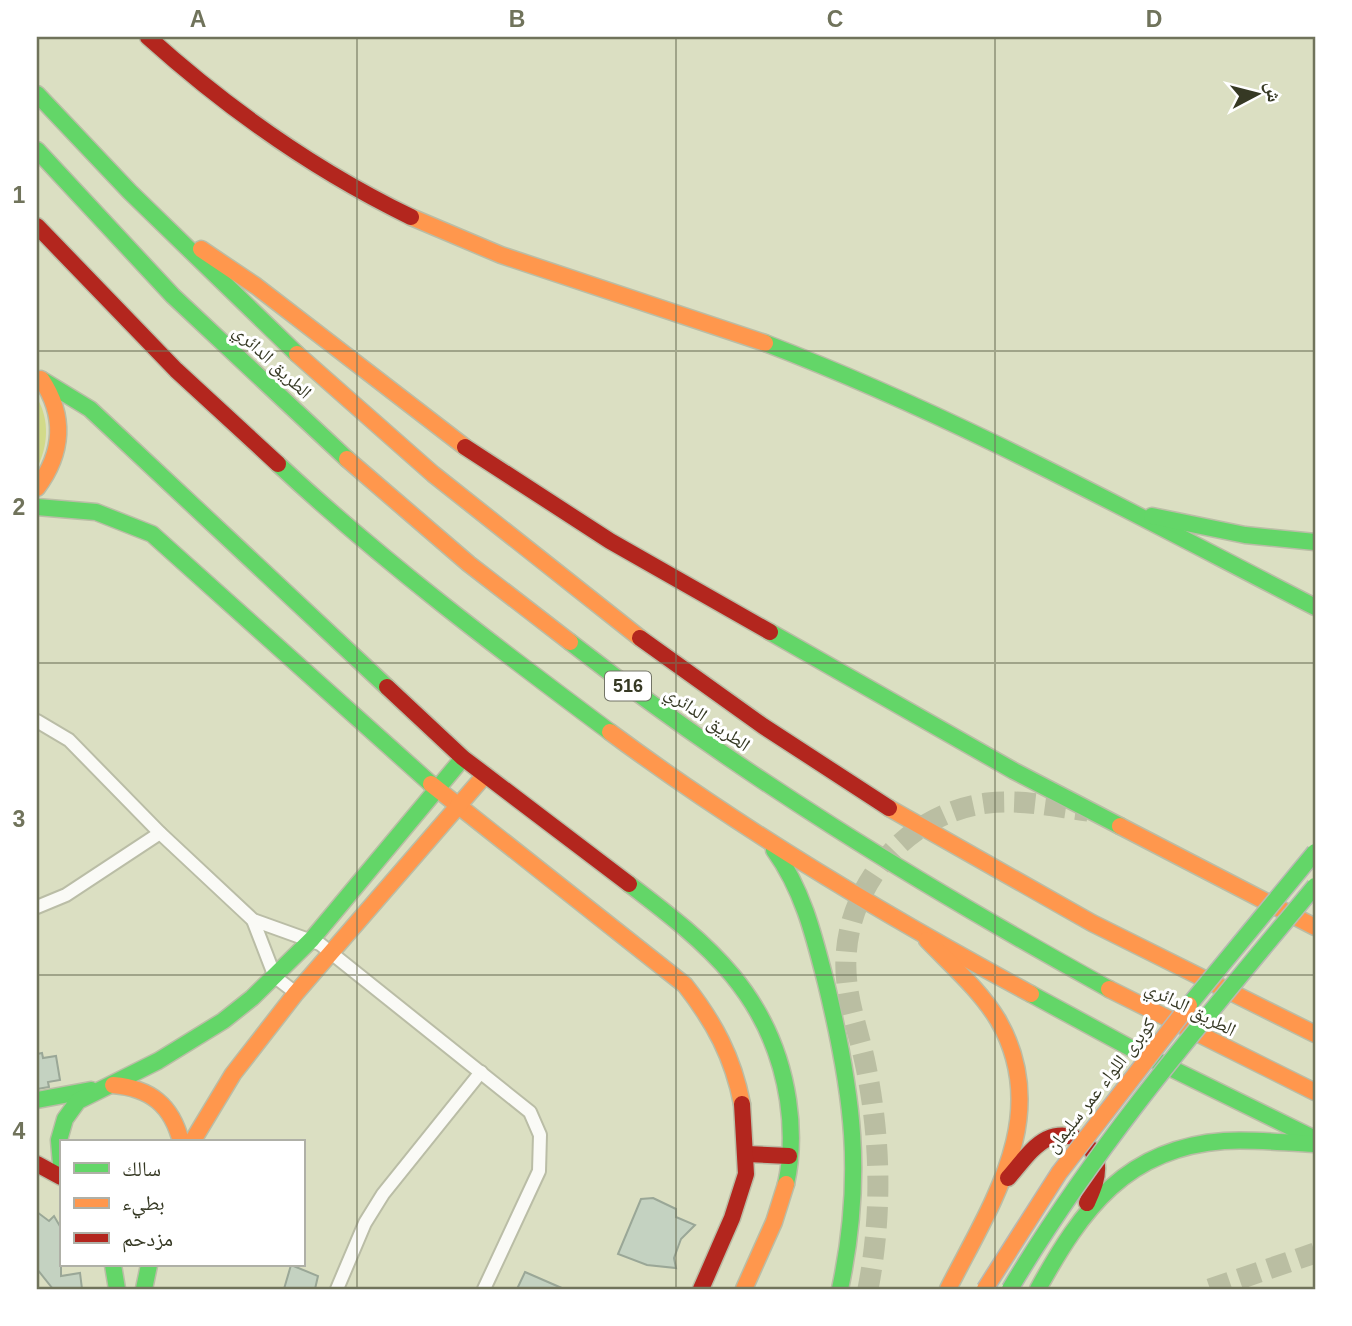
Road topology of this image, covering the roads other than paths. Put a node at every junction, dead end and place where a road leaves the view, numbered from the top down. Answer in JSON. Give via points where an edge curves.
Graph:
{"nodes":[{"id":1,"x":148,"y":37,"type":"edge"},
{"id":2,"x":37,"y":94,"type":"edge"},
{"id":3,"x":37,"y":150,"type":"edge"},
{"id":4,"x":37,"y":209,"type":"edge"},
{"id":5,"x":37,"y":226,"type":"edge"},
{"id":6,"x":169,"y":229,"type":"junction"},
{"id":7,"x":67,"y":259,"type":"junction"},
{"id":8,"x":40,"y":378,"type":"edge"},
{"id":9,"x":37,"y":488,"type":"edge"},
{"id":10,"x":37,"y":507,"type":"edge"},
{"id":11,"x":1121,"y":509,"type":"junction"},
{"id":12,"x":1315,"y":542,"type":"edge"},
{"id":13,"x":1315,"y":607,"type":"edge"},
{"id":14,"x":37,"y":721,"type":"edge"},
{"id":15,"x":463,"y":758,"type":"junction"},
{"id":16,"x":485,"y":775,"type":"junction"},
{"id":17,"x":438,"y":789,"type":"junction"},
{"id":18,"x":457,"y":805,"type":"junction"},
{"id":19,"x":160,"y":833,"type":"junction"},
{"id":20,"x":766,"y":840,"type":"junction"},
{"id":21,"x":1315,"y":852,"type":"edge"},
{"id":22,"x":1315,"y":886,"type":"edge"},
{"id":23,"x":37,"y":907,"type":"edge"},
{"id":24,"x":253,"y":920,"type":"junction"},
{"id":25,"x":1315,"y":927,"type":"edge"},
{"id":26,"x":924,"y":936,"type":"junction"},
{"id":27,"x":312,"y":939,"type":"junction"},
{"id":28,"x":332,"y":955,"type":"junction"},
{"id":29,"x":275,"y":977,"type":"junction"},
{"id":30,"x":296,"y":993,"type":"junction"},
{"id":31,"x":1315,"y":1034,"type":"edge"},
{"id":32,"x":481,"y":1072,"type":"junction"},
{"id":33,"x":104,"y":1087,"type":"junction"},
{"id":34,"x":1315,"y":1091,"type":"edge"},
{"id":35,"x":37,"y":1100,"type":"edge"},
{"id":36,"x":181,"y":1140,"type":"edge"},
{"id":37,"x":193,"y":1140,"type":"edge"},
{"id":38,"x":1315,"y":1142,"type":"edge"},
{"id":39,"x":60,"y":1152,"type":"edge"},
{"id":40,"x":747,"y":1154,"type":"junction"},
{"id":41,"x":789,"y":1156,"type":"junction"},
{"id":42,"x":37,"y":1164,"type":"edge"},
{"id":43,"x":60,"y":1176,"type":"edge"},
{"id":44,"x":999,"y":1186,"type":"junction"},
{"id":45,"x":1084,"y":1211,"type":"junction"},
{"id":46,"x":113,"y":1266,"type":"edge"},
{"id":47,"x":149,"y":1266,"type":"edge"},
{"id":48,"x":117,"y":1289,"type":"edge"},
{"id":49,"x":144,"y":1289,"type":"edge"},
{"id":50,"x":337,"y":1289,"type":"edge"},
{"id":51,"x":484,"y":1289,"type":"edge"},
{"id":52,"x":701,"y":1289,"type":"edge"},
{"id":53,"x":744,"y":1289,"type":"edge"},
{"id":54,"x":840,"y":1289,"type":"edge"},
{"id":55,"x":948,"y":1289,"type":"edge"},
{"id":56,"x":985,"y":1289,"type":"edge"},
{"id":57,"x":1010,"y":1289,"type":"edge"},
{"id":58,"x":1038,"y":1289,"type":"edge"}],
"edges":[{"from":1,"to":11,"type":"main road","via":[[248,121],[322,170],[399,212],[510,259],[664,307],[815,362],[949,422]]},
{"from":2,"to":6,"type":"main road","name":"الطريق الدائري","number":"516"},
{"from":3,"to":34,"type":"main road","name":"الطريق الدائري","number":"516","via":[[176,297],[339,451],[500,588],[659,709],[954,904],[1160,1016]]},
{"from":4,"to":7,"type":"main road","number":"516"},
{"from":5,"to":7,"type":"main road","number":"516"},
{"from":6,"to":25,"type":"main road","number":"516","via":[[256,286],[436,427],[598,533],[1014,771]]},
{"from":6,"to":31,"type":"main road","name":"الطريق الدائري","number":"516","via":[[287,344],[388,433],[555,571],[718,694],[835,773],[988,866]]},
{"from":7,"to":20,"type":"main road","number":"516","via":[[236,428],[403,576],[591,721]]},
{"from":8,"to":9,"type":"main road","via":[[56,403],[60,428],[58,453]]},
{"from":8,"to":15,"type":"main road","via":[[90,409]]},
{"from":10,"to":17,"type":"main road","via":[[93,510],[152,534]]},
{"from":11,"to":12,"type":"main road","via":[[1245,535]]},
{"from":11,"to":13,"type":"main road"},
{"from":14,"to":19,"type":"street","via":[[69,740]]},
{"from":15,"to":16,"type":"main road"},
{"from":15,"to":17,"type":"main road"},
{"from":16,"to":18,"type":"main road"},
{"from":16,"to":41,"type":"main road","via":[[688,929],[745,989],[778,1057]]},
{"from":17,"to":18,"type":"main road"},
{"from":17,"to":27,"type":"main road"},
{"from":18,"to":28,"type":"main road"},
{"from":18,"to":40,"type":"main road","via":[[692,993],[716,1024],[737,1072]]},
{"from":19,"to":23,"type":"street","via":[[66,895]]},
{"from":19,"to":24,"type":"street"},
{"from":20,"to":26,"type":"main road","number":"516"},
{"from":20,"to":54,"type":"main road","via":[[788,870],[811,923],[852,1097],[855,1187]]},
{"from":21,"to":56,"type":"main road","name":"كوبرى اللواء عمر سليمان","bridge":true,"via":[[1093,1127],[1039,1201]]},
{"from":22,"to":57,"type":"main road","bridge":true,"via":[[1109,1139]]},
{"from":24,"to":27,"type":"street"},
{"from":24,"to":29,"type":"street"},
{"from":26,"to":38,"type":"main road","number":"516","via":[[1106,1036]]},
{"from":26,"to":44,"type":"main road","via":[[996,1018],[1017,1063],[1020,1130]]},
{"from":27,"to":28,"type":"street"},
{"from":27,"to":29,"type":"main road"},
{"from":28,"to":30,"type":"main road"},
{"from":28,"to":32,"type":"street"},
{"from":29,"to":30,"type":"street"},
{"from":29,"to":33,"type":"main road","via":[[223,1021],[158,1062]]},
{"from":30,"to":37,"type":"main road","via":[[233,1074]]},
{"from":32,"to":50,"type":"street","via":[[383,1194],[365,1223]]},
{"from":32,"to":51,"type":"street","via":[[530,1112],[542,1147],[539,1171]]},
{"from":33,"to":35,"type":"main road"},
{"from":33,"to":36,"type":"main road","via":[[132,1086],[152,1093],[168,1107]]},
{"from":33,"to":39,"type":"main road","via":[[78,1101],[65,1119]]},
{"from":38,"to":45,"type":"main road","via":[[1233,1141],[1182,1147],[1128,1171]]},
{"from":40,"to":41,"type":"main road"},
{"from":40,"to":52,"type":"main road","via":[[741,1192]]},
{"from":41,"to":53,"type":"main road","via":[[777,1216]]},
{"from":42,"to":43,"type":"main road"},
{"from":44,"to":45,"type":"main road","via":[[1043,1142],[1071,1136],[1085,1142],[1097,1160],[1097,1175]]},
{"from":44,"to":55,"type":"main road"},
{"from":45,"to":58,"type":"main road"},
{"from":46,"to":48,"type":"main road"},
{"from":47,"to":49,"type":"main road"}]}
